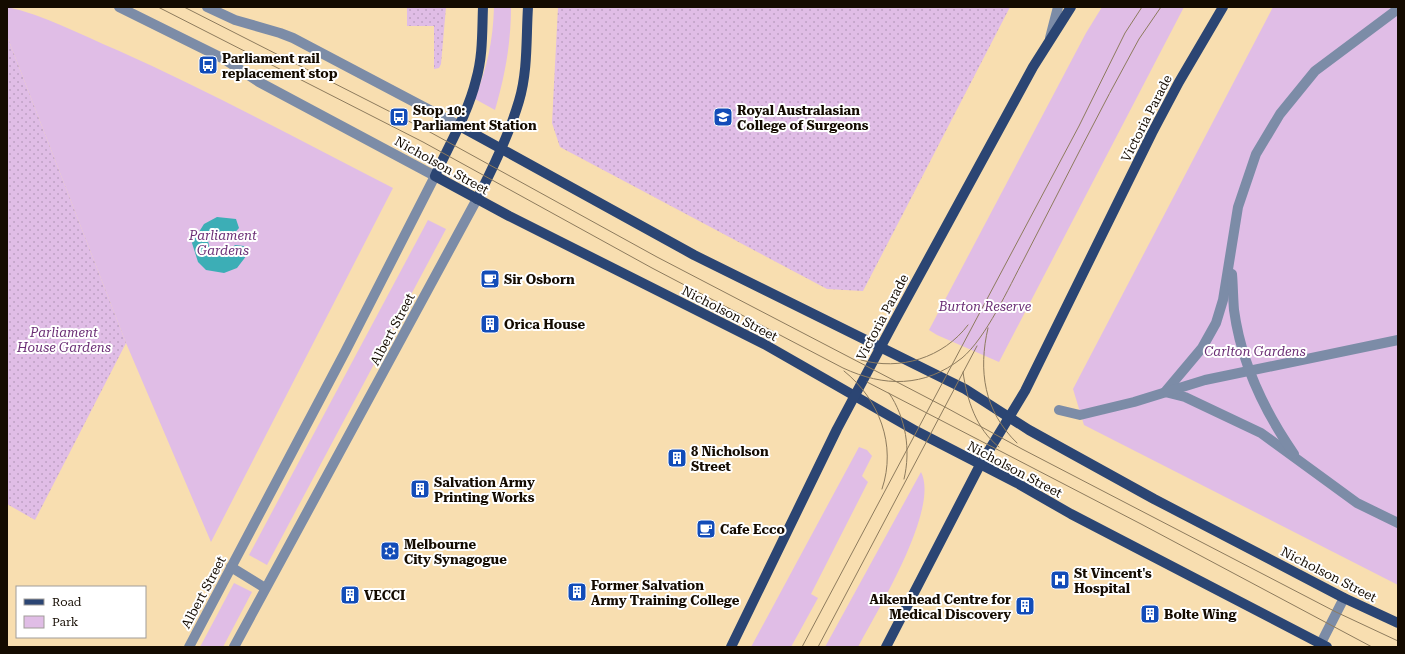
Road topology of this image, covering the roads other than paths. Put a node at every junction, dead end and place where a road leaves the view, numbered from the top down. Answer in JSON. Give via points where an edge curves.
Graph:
{"nodes":[{"id":1,"x":119,"y":7,"type":"edge"},
{"id":2,"x":206,"y":7,"type":"edge"},
{"id":3,"x":483,"y":7,"type":"edge"},
{"id":4,"x":528,"y":7,"type":"edge"},
{"id":5,"x":1058,"y":7,"type":"edge"},
{"id":6,"x":1071,"y":7,"type":"edge"},
{"id":7,"x":1223,"y":7,"type":"edge"},
{"id":8,"x":1398,"y":9,"type":"edge"},
{"id":9,"x":1050,"y":38,"type":"junction"},
{"id":10,"x":458,"y":125,"type":"junction"},
{"id":11,"x":501,"y":149,"type":"junction"},
{"id":12,"x":434,"y":176,"type":"junction"},
{"id":13,"x":477,"y":199,"type":"junction"},
{"id":14,"x":1231,"y":258,"type":"junction"},
{"id":15,"x":1398,"y":340,"type":"edge"},
{"id":16,"x":882,"y":346,"type":"junction"},
{"id":17,"x":1251,"y":372,"type":"junction"},
{"id":18,"x":1165,"y":392,"type":"junction"},
{"id":19,"x":855,"y":396,"type":"junction"},
{"id":20,"x":1059,"y":410,"type":"dead end"},
{"id":21,"x":1010,"y":418,"type":"junction"},
{"id":22,"x":1298,"y":459,"type":"junction"},
{"id":23,"x":980,"y":465,"type":"junction"},
{"id":24,"x":1398,"y":523,"type":"edge"},
{"id":25,"x":231,"y":568,"type":"junction"},
{"id":26,"x":265,"y":588,"type":"junction"},
{"id":27,"x":1344,"y":598,"type":"junction"},
{"id":28,"x":1398,"y":623,"type":"edge"},
{"id":29,"x":1322,"y":646,"type":"edge"},
{"id":30,"x":189,"y":647,"type":"edge"},
{"id":31,"x":234,"y":647,"type":"edge"},
{"id":32,"x":731,"y":647,"type":"edge"},
{"id":33,"x":886,"y":647,"type":"edge"}],
"edges":[{"from":1,"to":12,"type":"street","name":"Nicholson Street","via":[[218,56],[260,82]]},
{"from":2,"to":10,"type":"street","name":"Nicholson Street","via":[[235,20],[293,38]]},
{"from":3,"to":10,"type":"main road","name":"Albert Street","via":[[479,66]]},
{"from":4,"to":11,"type":"main road","name":"Albert Street","via":[[521,93]]},
{"from":5,"to":9,"type":"street"},
{"from":6,"to":9,"type":"main road","name":"Victoria Parade"},
{"from":7,"to":21,"type":"main road","name":"Victoria Parade","via":[[1152,133],[1055,333]]},
{"from":8,"to":14,"type":"street","via":[[1316,71],[1280,114],[1256,154],[1238,207]]},
{"from":9,"to":16,"type":"main road","name":"Victoria Parade","via":[[957,204]]},
{"from":10,"to":11,"type":"main road","name":"Nicholson Street"},
{"from":10,"to":12,"type":"main road","name":"Albert Street"},
{"from":11,"to":13,"type":"main road","name":"Albert Street"},
{"from":11,"to":16,"type":"main road","name":"Nicholson Street","via":[[694,255]]},
{"from":12,"to":13,"type":"main road","name":"Nicholson Street"},
{"from":12,"to":25,"type":"street","name":"Albert Street"},
{"from":13,"to":19,"type":"main road","name":"Nicholson Street","via":[[757,341]]},
{"from":13,"to":26,"type":"street","name":"Albert Street"},
{"from":14,"to":17,"type":"street","via":[[1234,311]]},
{"from":14,"to":18,"type":"street","via":[[1216,324],[1202,348]]},
{"from":15,"to":17,"type":"street"},
{"from":16,"to":19,"type":"main road","name":"Victoria Parade"},
{"from":16,"to":21,"type":"main road","name":"Nicholson Street","via":[[965,389]]},
{"from":17,"to":18,"type":"street","via":[[1205,380]]},
{"from":17,"to":22,"type":"street","via":[[1263,402]]},
{"from":18,"to":20,"type":"street","via":[[1080,415]]},
{"from":18,"to":22,"type":"street","via":[[1185,397],[1261,433]]},
{"from":19,"to":23,"type":"main road","name":"Nicholson Street"},
{"from":19,"to":32,"type":"main road","name":"Victoria Parade"},
{"from":21,"to":23,"type":"main road","name":"Victoria Parade"},
{"from":21,"to":27,"type":"main road","name":"Nicholson Street","via":[[1099,470]]},
{"from":22,"to":24,"type":"street","via":[[1321,479],[1357,503]]},
{"from":23,"to":29,"type":"main road","name":"Nicholson Street"},
{"from":23,"to":33,"type":"main road","name":"Victoria Parade"},
{"from":25,"to":26,"type":"street"},
{"from":25,"to":30,"type":"street","name":"Albert Street"},
{"from":26,"to":31,"type":"street","name":"Albert Street"},
{"from":27,"to":28,"type":"main road","name":"Nicholson Street"},
{"from":27,"to":29,"type":"street"}]}
